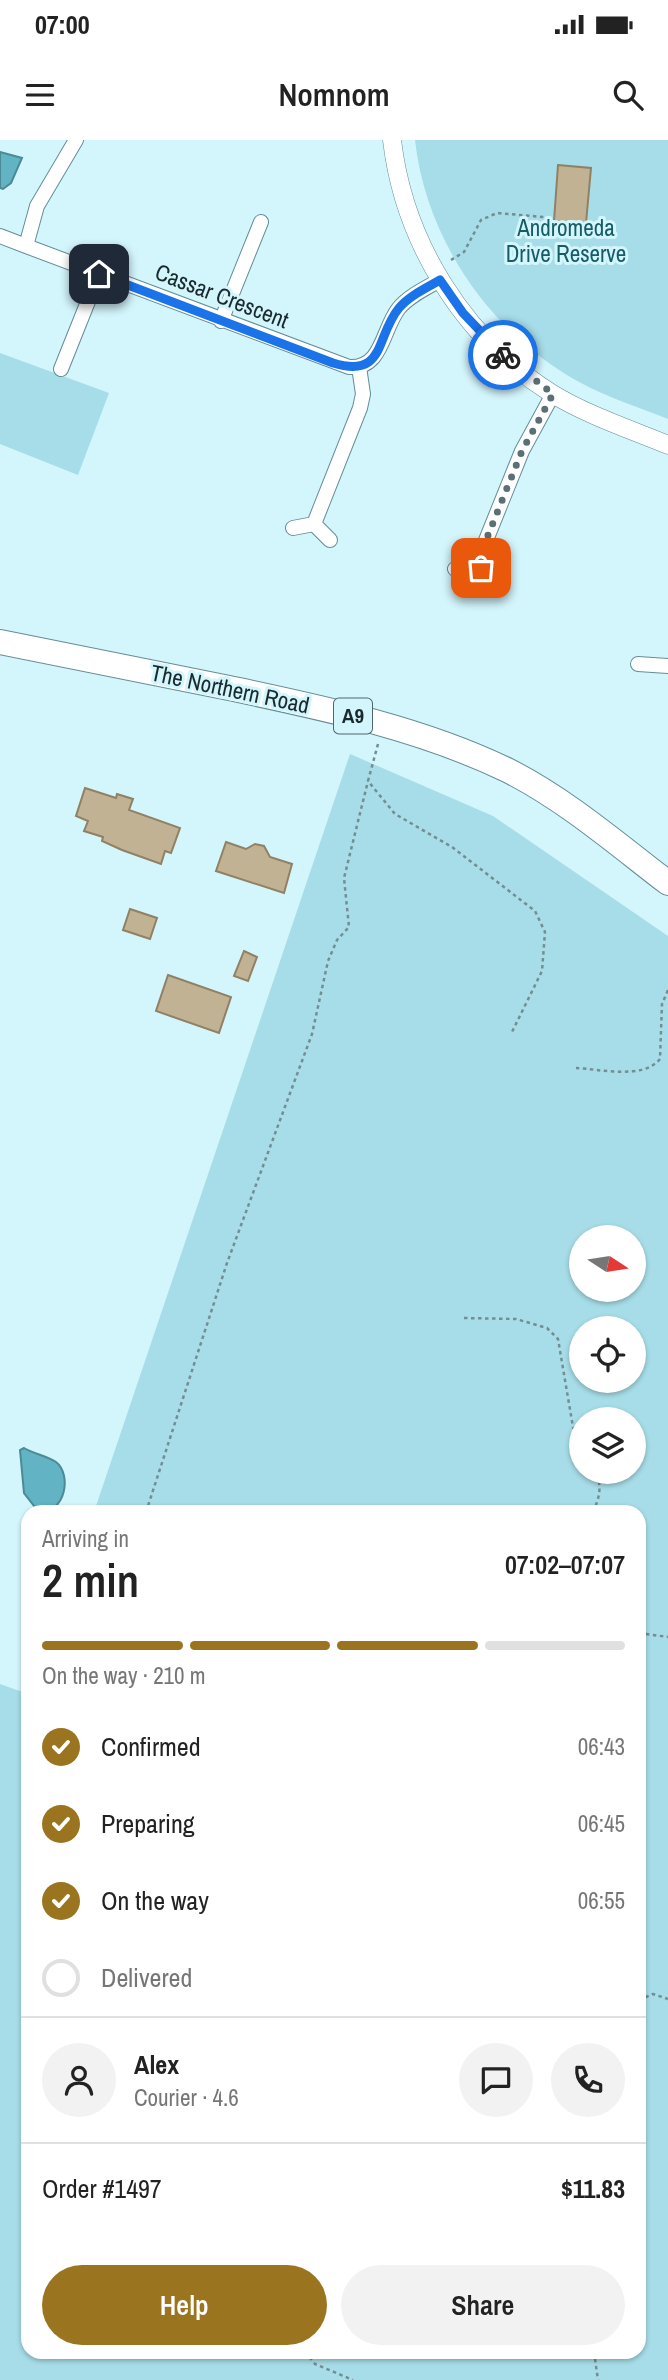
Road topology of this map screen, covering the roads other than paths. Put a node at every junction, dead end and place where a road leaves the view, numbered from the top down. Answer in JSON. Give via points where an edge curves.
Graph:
{"nodes":[{"id":1,"x":76,"y":140,"type":"edge"},
{"id":2,"x":392,"y":140,"type":"edge"},
{"id":3,"x":261,"y":222,"type":"dead end"},
{"id":4,"x":0,"y":236,"type":"edge"},
{"id":5,"x":26,"y":246,"type":"junction"},
{"id":6,"x":99,"y":274,"type":"junction"},
{"id":7,"x":440,"y":280,"type":"junction"},
{"id":8,"x":221,"y":321,"type":"junction"},
{"id":9,"x":359,"y":367,"type":"junction"},
{"id":10,"x":61,"y":369,"type":"dead end"},
{"id":11,"x":553,"y":394,"type":"junction"},
{"id":12,"x":668,"y":445,"type":"edge"},
{"id":13,"x":314,"y":524,"type":"junction"},
{"id":14,"x":293,"y":528,"type":"dead end"},
{"id":15,"x":330,"y":540,"type":"dead end"},
{"id":16,"x":476,"y":565,"type":"junction"},
{"id":17,"x":455,"y":569,"type":"dead end"},
{"id":18,"x":492,"y":582,"type":"dead end"},
{"id":19,"x":0,"y":642,"type":"edge"},
{"id":20,"x":638,"y":664,"type":"dead end"},
{"id":21,"x":668,"y":666,"type":"edge"},
{"id":22,"x":668,"y":883,"type":"edge"}],
"edges":[{"from":1,"to":5,"type":"street","via":[[37,206]]},
{"from":2,"to":7,"type":"street","via":[[411,219]]},
{"from":3,"to":8,"type":"street"},
{"from":4,"to":5,"type":"street","name":"Cassar Crescent"},
{"from":5,"to":6,"type":"street","name":"Cassar Crescent"},
{"from":6,"to":8,"type":"street","name":"Cassar Crescent"},
{"from":6,"to":10,"type":"street"},
{"from":7,"to":9,"type":"street","via":[[403,303],[373,358]]},
{"from":7,"to":11,"type":"street","via":[[484,337]]},
{"from":8,"to":9,"type":"street","name":"Cassar Crescent","via":[[333,363]]},
{"from":9,"to":13,"type":"street","via":[[360,408]]},
{"from":11,"to":12,"type":"street"},
{"from":11,"to":16,"type":"street","via":[[522,451]]},
{"from":13,"to":14,"type":"street"},
{"from":13,"to":15,"type":"street"},
{"from":16,"to":17,"type":"street"},
{"from":16,"to":18,"type":"street"},
{"from":19,"to":22,"type":"highway","name":"The Northern Road","number":"A9","via":[[284,699],[443,743],[510,771]]},
{"from":20,"to":21,"type":"street"}]}
